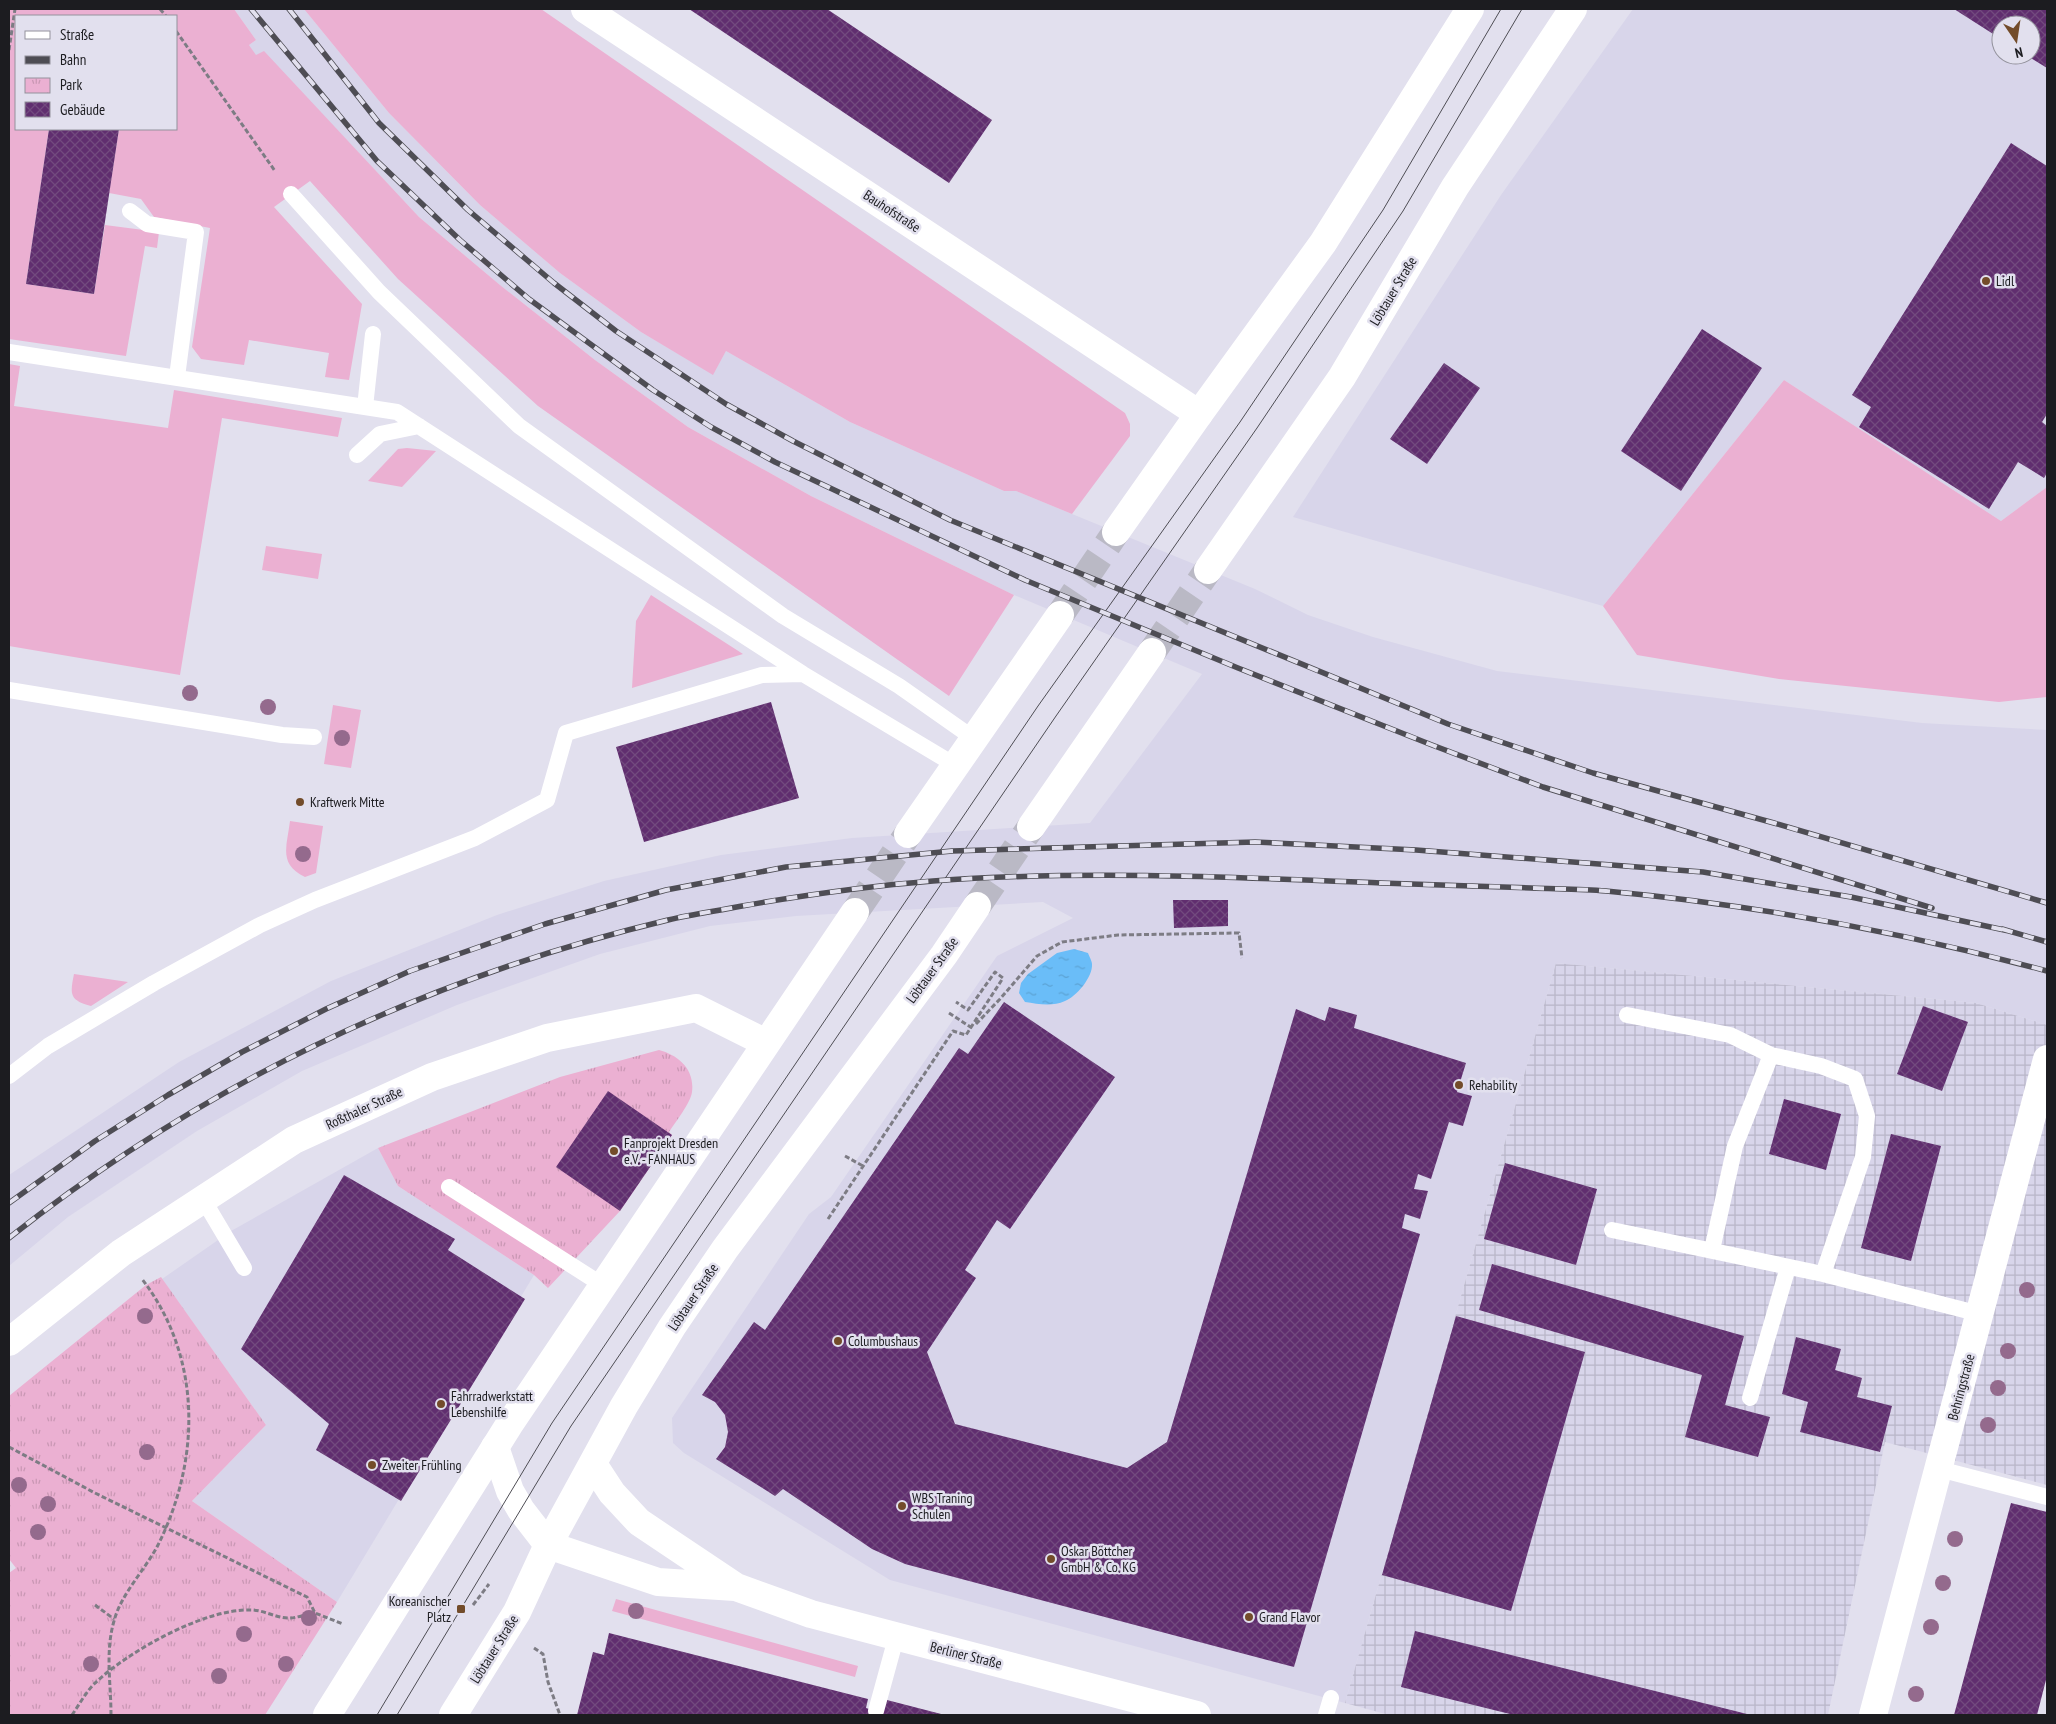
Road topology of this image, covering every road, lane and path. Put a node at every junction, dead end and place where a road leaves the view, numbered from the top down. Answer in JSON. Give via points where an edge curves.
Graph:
{"nodes":[{"id":1,"x":15,"y":9,"type":"edge"},
{"id":2,"x":584,"y":9,"type":"edge"},
{"id":3,"x":1470,"y":9,"type":"edge"},
{"id":4,"x":1573,"y":9,"type":"edge"},
{"id":5,"x":178,"y":34,"type":"edge"},
{"id":6,"x":9,"y":50,"type":"edge"},
{"id":7,"x":291,"y":194,"type":"joint"},
{"id":8,"x":130,"y":212,"type":"dead end"},
{"id":9,"x":373,"y":334,"type":"dead end"},
{"id":10,"x":9,"y":352,"type":"edge"},
{"id":11,"x":177,"y":377,"type":"junction"},
{"id":12,"x":365,"y":407,"type":"junction"},
{"id":13,"x":1199,"y":414,"type":"junction"},
{"id":14,"x":419,"y":426,"type":"junction"},
{"id":15,"x":358,"y":455,"type":"dead end"},
{"id":16,"x":1116,"y":532,"type":"tunnel mouth"},
{"id":17,"x":1208,"y":570,"type":"tunnel mouth"},
{"id":18,"x":1060,"y":615,"type":"tunnel mouth"},
{"id":19,"x":1152,"y":652,"type":"tunnel mouth"},
{"id":20,"x":803,"y":674,"type":"junction"},
{"id":21,"x":9,"y":690,"type":"edge"},
{"id":22,"x":314,"y":737,"type":"dead end"},
{"id":23,"x":974,"y":738,"type":"junction"},
{"id":24,"x":955,"y":765,"type":"junction"},
{"id":25,"x":1032,"y":827,"type":"tunnel mouth"},
{"id":26,"x":908,"y":834,"type":"tunnel mouth"},
{"id":27,"x":977,"y":906,"type":"tunnel mouth"},
{"id":28,"x":855,"y":912,"type":"tunnel mouth"},
{"id":29,"x":1242,"y":958,"type":"dead end"},
{"id":30,"x":956,"y":1002,"type":"dead end"},
{"id":31,"x":949,"y":1013,"type":"dead end"},
{"id":32,"x":1627,"y":1016,"type":"dead end"},
{"id":33,"x":972,"y":1028,"type":"junction"},
{"id":34,"x":766,"y":1043,"type":"junction"},
{"id":35,"x":1771,"y":1055,"type":"junction"},
{"id":36,"x":2047,"y":1059,"type":"edge"},
{"id":37,"x":9,"y":1076,"type":"edge"},
{"id":38,"x":845,"y":1156,"type":"dead end"},
{"id":39,"x":863,"y":1166,"type":"junction"},
{"id":40,"x":450,"y":1187,"type":"dead end"},
{"id":41,"x":203,"y":1199,"type":"junction"},
{"id":42,"x":828,"y":1219,"type":"dead end"},
{"id":43,"x":1612,"y":1230,"type":"dead end"},
{"id":44,"x":1712,"y":1250,"type":"junction"},
{"id":45,"x":122,"y":1253,"type":"junction"},
{"id":46,"x":1788,"y":1266,"type":"junction"},
{"id":47,"x":244,"y":1268,"type":"dead end"},
{"id":48,"x":1823,"y":1274,"type":"junction"},
{"id":49,"x":604,"y":1286,"type":"junction"},
{"id":50,"x":1980,"y":1314,"type":"junction"},
{"id":51,"x":9,"y":1342,"type":"edge"},
{"id":52,"x":1750,"y":1398,"type":"dead end"},
{"id":53,"x":9,"y":1447,"type":"edge"},
{"id":54,"x":495,"y":1447,"type":"junction"},
{"id":55,"x":593,"y":1464,"type":"junction"},
{"id":56,"x":1940,"y":1469,"type":"junction"},
{"id":57,"x":2047,"y":1497,"type":"edge"},
{"id":58,"x":167,"y":1528,"type":"junction"},
{"id":59,"x":548,"y":1545,"type":"junction"},
{"id":60,"x":490,"y":1582,"type":"dead end"},
{"id":61,"x":736,"y":1587,"type":"junction"},
{"id":62,"x":95,"y":1605,"type":"dead end"},
{"id":63,"x":473,"y":1605,"type":"dead end"},
{"id":64,"x":315,"y":1613,"type":"junction"},
{"id":65,"x":114,"y":1619,"type":"junction"},
{"id":66,"x":505,"y":1631,"type":"junction"},
{"id":67,"x":376,"y":1638,"type":"junction"},
{"id":68,"x":896,"y":1638,"type":"junction"},
{"id":69,"x":108,"y":1672,"type":"junction"},
{"id":70,"x":1331,"y":1698,"type":"dead end"},
{"id":71,"x":876,"y":1711,"type":"dead end"},
{"id":72,"x":72,"y":1715,"type":"edge"},
{"id":73,"x":111,"y":1715,"type":"edge"},
{"id":74,"x":327,"y":1715,"type":"edge"},
{"id":75,"x":453,"y":1715,"type":"edge"},
{"id":76,"x":560,"y":1715,"type":"edge"},
{"id":77,"x":1197,"y":1715,"type":"edge"},
{"id":78,"x":1326,"y":1715,"type":"edge"},
{"id":79,"x":1874,"y":1715,"type":"edge"}],
"edges":[{"from":1,"to":6,"type":"path"},
{"from":2,"to":13,"type":"main road","name":"Bauhofstraße"},
{"from":3,"to":13,"type":"main road","via":[[1323,243]]},
{"from":4,"to":17,"type":"main road","name":"Löbtauer Straße","via":[[1455,187],[1342,377]]},
{"from":5,"to":7,"type":"path"},
{"from":7,"to":23,"type":"lane","via":[[379,292],[519,426],[783,616],[899,686]]},
{"from":8,"to":11,"type":"lane","via":[[147,224],[196,232]]},
{"from":9,"to":12,"type":"lane"},
{"from":10,"to":11,"type":"lane"},
{"from":11,"to":12,"type":"lane"},
{"from":12,"to":14,"type":"lane","via":[[397,412]]},
{"from":13,"to":16,"type":"main road"},
{"from":14,"to":15,"type":"lane","via":[[380,434]]},
{"from":14,"to":20,"type":"lane"},
{"from":18,"to":23,"type":"main road"},
{"from":19,"to":25,"type":"main road"},
{"from":20,"to":24,"type":"lane"},
{"from":20,"to":37,"type":"lane","via":[[762,675],[566,733],[547,800],[475,838],[332,893],[260,925],[48,1046]]},
{"from":21,"to":22,"type":"lane","via":[[282,735]]},
{"from":23,"to":24,"type":"main road"},
{"from":24,"to":26,"type":"main road"},
{"from":27,"to":55,"type":"main road","name":"Löbtauer Straße","via":[[720,1256],[672,1327]]},
{"from":28,"to":34,"type":"main road"},
{"from":29,"to":33,"type":"path","via":[[1238,933],[1118,935],[1062,942],[1037,956]]},
{"from":30,"to":33,"type":"path","via":[[968,1010],[995,972],[1003,978]]},
{"from":31,"to":33,"type":"path"},
{"from":32,"to":35,"type":"lane","via":[[1730,1035]]},
{"from":33,"to":39,"type":"path","via":[[966,1035],[953,1031]]},
{"from":34,"to":41,"type":"main road","name":"Roßthaler Straße","via":[[696,1008],[547,1038],[432,1077],[294,1140]]},
{"from":34,"to":49,"type":"main road"},
{"from":35,"to":44,"type":"lane","via":[[1736,1146]]},
{"from":35,"to":48,"type":"lane","via":[[1821,1066],[1855,1080],[1866,1116],[1863,1157]]},
{"from":36,"to":50,"type":"main road","name":"Behringstraße"},
{"from":38,"to":39,"type":"path"},
{"from":39,"to":42,"type":"path"},
{"from":40,"to":49,"type":"lane"},
{"from":41,"to":45,"type":"main road","name":"Roßthaler Straße"},
{"from":41,"to":47,"type":"lane"},
{"from":43,"to":44,"type":"lane"},
{"from":44,"to":46,"type":"lane"},
{"from":45,"to":51,"type":"main road","name":"Roßthaler Straße"},
{"from":45,"to":58,"type":"path","via":[[168,1320],[188,1388],[190,1424],[186,1462]]},
{"from":46,"to":48,"type":"lane"},
{"from":46,"to":52,"type":"lane"},
{"from":48,"to":50,"type":"lane"},
{"from":49,"to":54,"type":"main road"},
{"from":50,"to":56,"type":"main road","name":"Behringstraße"},
{"from":53,"to":58,"type":"path"},
{"from":54,"to":59,"type":"main road","via":[[514,1498]]},
{"from":54,"to":67,"type":"main road"},
{"from":55,"to":59,"type":"main road","name":"Löbtauer Straße"},
{"from":55,"to":61,"type":"main road","name":"Berliner Straße","via":[[612,1493],[638,1522]]},
{"from":56,"to":57,"type":"lane"},
{"from":56,"to":79,"type":"main road","name":"Behringstraße"},
{"from":58,"to":64,"type":"path","via":[[307,1597]]},
{"from":58,"to":65,"type":"path"},
{"from":59,"to":61,"type":"main road","name":"Berliner Straße","via":[[658,1582]]},
{"from":59,"to":66,"type":"main road","name":"Löbtauer Straße"},
{"from":60,"to":63,"type":"path"},
{"from":61,"to":68,"type":"main road","name":"Berliner Straße","via":[[811,1614]]},
{"from":62,"to":65,"type":"path"},
{"from":64,"to":67,"type":"path"},
{"from":64,"to":69,"type":"path","via":[[288,1618],[251,1610],[221,1614],[187,1625],[151,1643]]},
{"from":65,"to":69,"type":"path"},
{"from":66,"to":75,"type":"main road","name":"Löbtauer Straße"},
{"from":66,"to":76,"type":"path","via":[[543,1654],[548,1682]]},
{"from":67,"to":74,"type":"main road"},
{"from":68,"to":71,"type":"lane"},
{"from":68,"to":77,"type":"main road","name":"Berliner Straße"},
{"from":69,"to":72,"type":"path","via":[[93,1685]]},
{"from":69,"to":73,"type":"path"},
{"from":70,"to":78,"type":"lane"}]}
